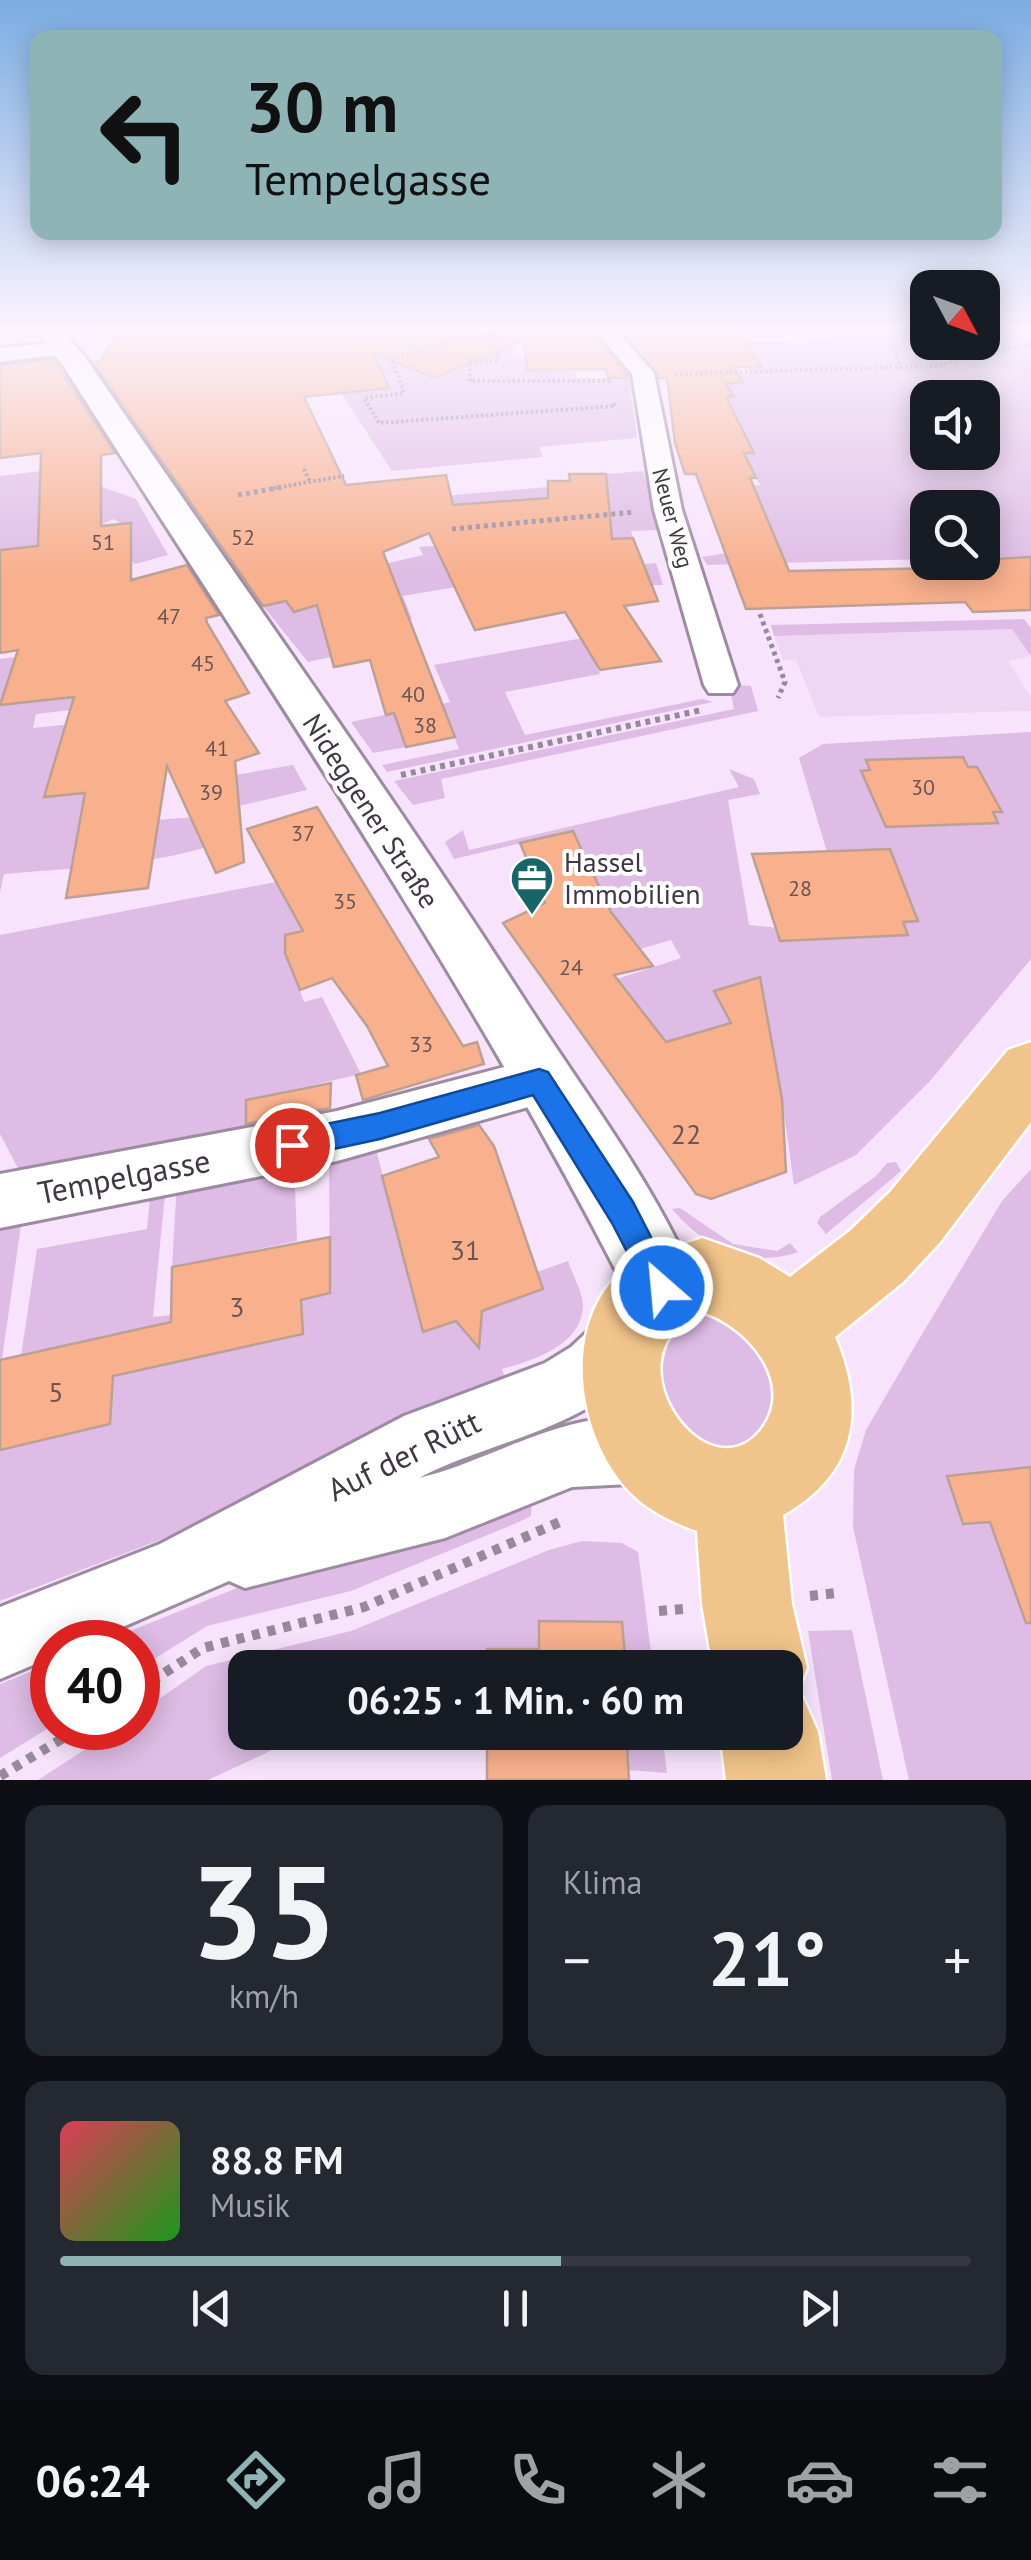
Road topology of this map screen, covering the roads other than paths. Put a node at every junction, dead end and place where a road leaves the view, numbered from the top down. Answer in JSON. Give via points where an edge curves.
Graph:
{"nodes":[{"id":1,"x":112,"y":411,"type":"edge"},
{"id":2,"x":651,"y":411,"type":"edge"},
{"id":3,"x":714,"y":686,"type":"road end"},
{"id":4,"x":1031,"y":1071,"type":"edge"},
{"id":5,"x":539,"y":1081,"type":"junction"},
{"id":6,"x":0,"y":1201,"type":"edge"},
{"id":7,"x":642,"y":1314,"type":"junction"},
{"id":8,"x":788,"y":1324,"type":"junction"},
{"id":9,"x":649,"y":1451,"type":"junction"},
{"id":10,"x":738,"y":1494,"type":"junction"},
{"id":11,"x":181,"y":1570,"type":"junction"},
{"id":12,"x":0,"y":1642,"type":"edge"},
{"id":13,"x":756,"y":1650,"type":"edge"},
{"id":14,"x":772,"y":1750,"type":"edge"},
{"id":15,"x":776,"y":1780,"type":"edge"}],
"edges":[{"from":1,"to":5,"type":"street","name":"Nideggener Straße","via":[[356,784]]},
{"from":2,"to":3,"type":"street","name":"Neuer Weg","via":[[668,510]]},
{"from":4,"to":8,"type":"main road","via":[[915,1218]]},
{"from":5,"to":6,"type":"street","name":"Tempelgasse","via":[[337,1136]]},
{"from":5,"to":7,"type":"street","name":"Nideggener Straße","via":[[623,1212]]},
{"from":7,"to":8,"type":"main road","via":[[702,1275],[728,1279],[768,1302]]},
{"from":7,"to":9,"type":"main road","via":[[618,1377]]},
{"from":7,"to":11,"type":"street","name":"Auf der Rütt","via":[[593,1369],[563,1387],[426,1439]]},
{"from":8,"to":10,"type":"main road","via":[[811,1382],[810,1424],[790,1462]]},
{"from":9,"to":10,"type":"main road","via":[[698,1489]]},
{"from":9,"to":11,"type":"street","name":"Auf der Rütt","via":[[572,1456],[445,1504]]},
{"from":10,"to":13,"type":"main road"},
{"from":11,"to":12,"type":"street","name":"Auf der Rütt"},
{"from":14,"to":15,"type":"main road"}]}
